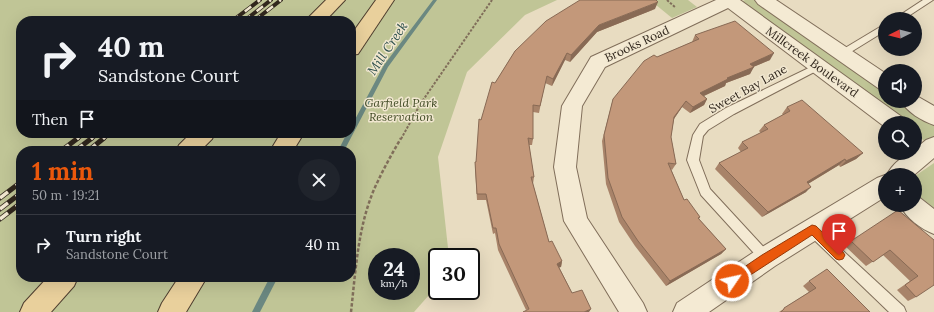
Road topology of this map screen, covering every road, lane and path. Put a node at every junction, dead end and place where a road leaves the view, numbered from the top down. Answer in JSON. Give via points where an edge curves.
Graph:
{"nodes":[{"id":1,"x":336,"y":0,"type":"edge"},
{"id":2,"x":385,"y":0,"type":"edge"},
{"id":3,"x":492,"y":0,"type":"edge"},
{"id":4,"x":667,"y":0,"type":"edge"},
{"id":5,"x":730,"y":0,"type":"edge"},
{"id":6,"x":764,"y":0,"type":"edge"},
{"id":7,"x":929,"y":0,"type":"edge"},
{"id":8,"x":678,"y":9,"type":"dead end"},
{"id":9,"x":909,"y":12,"type":"edge"},
{"id":10,"x":319,"y":16,"type":"edge"},
{"id":11,"x":878,"y":31,"type":"edge"},
{"id":12,"x":356,"y":42,"type":"edge"},
{"id":13,"x":843,"y":53,"type":"junction"},
{"id":14,"x":817,"y":67,"type":"junction"},
{"id":15,"x":878,"y":78,"type":"edge"},
{"id":16,"x":921,"y":108,"type":"edge"},
{"id":17,"x":885,"y":116,"type":"edge"},
{"id":18,"x":934,"y":117,"type":"edge"},
{"id":19,"x":199,"y":138,"type":"edge"},
{"id":20,"x":927,"y":144,"type":"edge"},
{"id":21,"x":192,"y":146,"type":"edge"},
{"id":22,"x":905,"y":168,"type":"edge"},
{"id":23,"x":878,"y":189,"type":"edge"},
{"id":24,"x":921,"y":212,"type":"edge"},
{"id":25,"x":934,"y":222,"type":"edge"},
{"id":26,"x":812,"y":230,"type":"junction"},
{"id":27,"x":766,"y":258,"type":"junction"},
{"id":28,"x":356,"y":266,"type":"edge"},
{"id":29,"x":60,"y":282,"type":"edge"},
{"id":30,"x":191,"y":282,"type":"edge"},
{"id":31,"x":354,"y":282,"type":"edge"},
{"id":32,"x":33,"y":312,"type":"edge"},
{"id":33,"x":171,"y":312,"type":"edge"},
{"id":34,"x":351,"y":312,"type":"edge"},
{"id":35,"x":634,"y":312,"type":"edge"},
{"id":36,"x":686,"y":312,"type":"edge"},
{"id":37,"x":900,"y":312,"type":"edge"}],
"edges":[{"from":1,"to":10,"type":"main road"},
{"from":2,"to":12,"type":"main road"},
{"from":3,"to":28,"type":"path","via":[[421,103],[377,182],[365,217]]},
{"from":4,"to":8,"type":"path"},
{"from":5,"to":14,"type":"street","name":"Millcreek Boulevard"},
{"from":5,"to":35,"type":"street","name":"Brooks Road","via":[[598,62],[572,106],[565,167],[576,221]]},
{"from":6,"to":13,"type":"street","name":"Millcreek Boulevard"},
{"from":7,"to":9,"type":"lane"},
{"from":11,"to":13,"type":"lane"},
{"from":13,"to":15,"type":"street","name":"Millcreek Boulevard"},
{"from":14,"to":17,"type":"street","name":"Millcreek Boulevard"},
{"from":14,"to":27,"type":"lane","name":"Sweet Bay Lane","via":[[730,111],[704,127],[698,135],[693,160],[705,192]]},
{"from":16,"to":18,"type":"street"},
{"from":19,"to":21,"type":"main road"},
{"from":20,"to":22,"type":"street"},
{"from":23,"to":26,"type":"street"},
{"from":24,"to":25,"type":"street"},
{"from":26,"to":27,"type":"street"},
{"from":26,"to":37,"type":"lane"},
{"from":27,"to":36,"type":"street"},
{"from":29,"to":32,"type":"main road"},
{"from":30,"to":33,"type":"main road"},
{"from":31,"to":34,"type":"path"}]}
